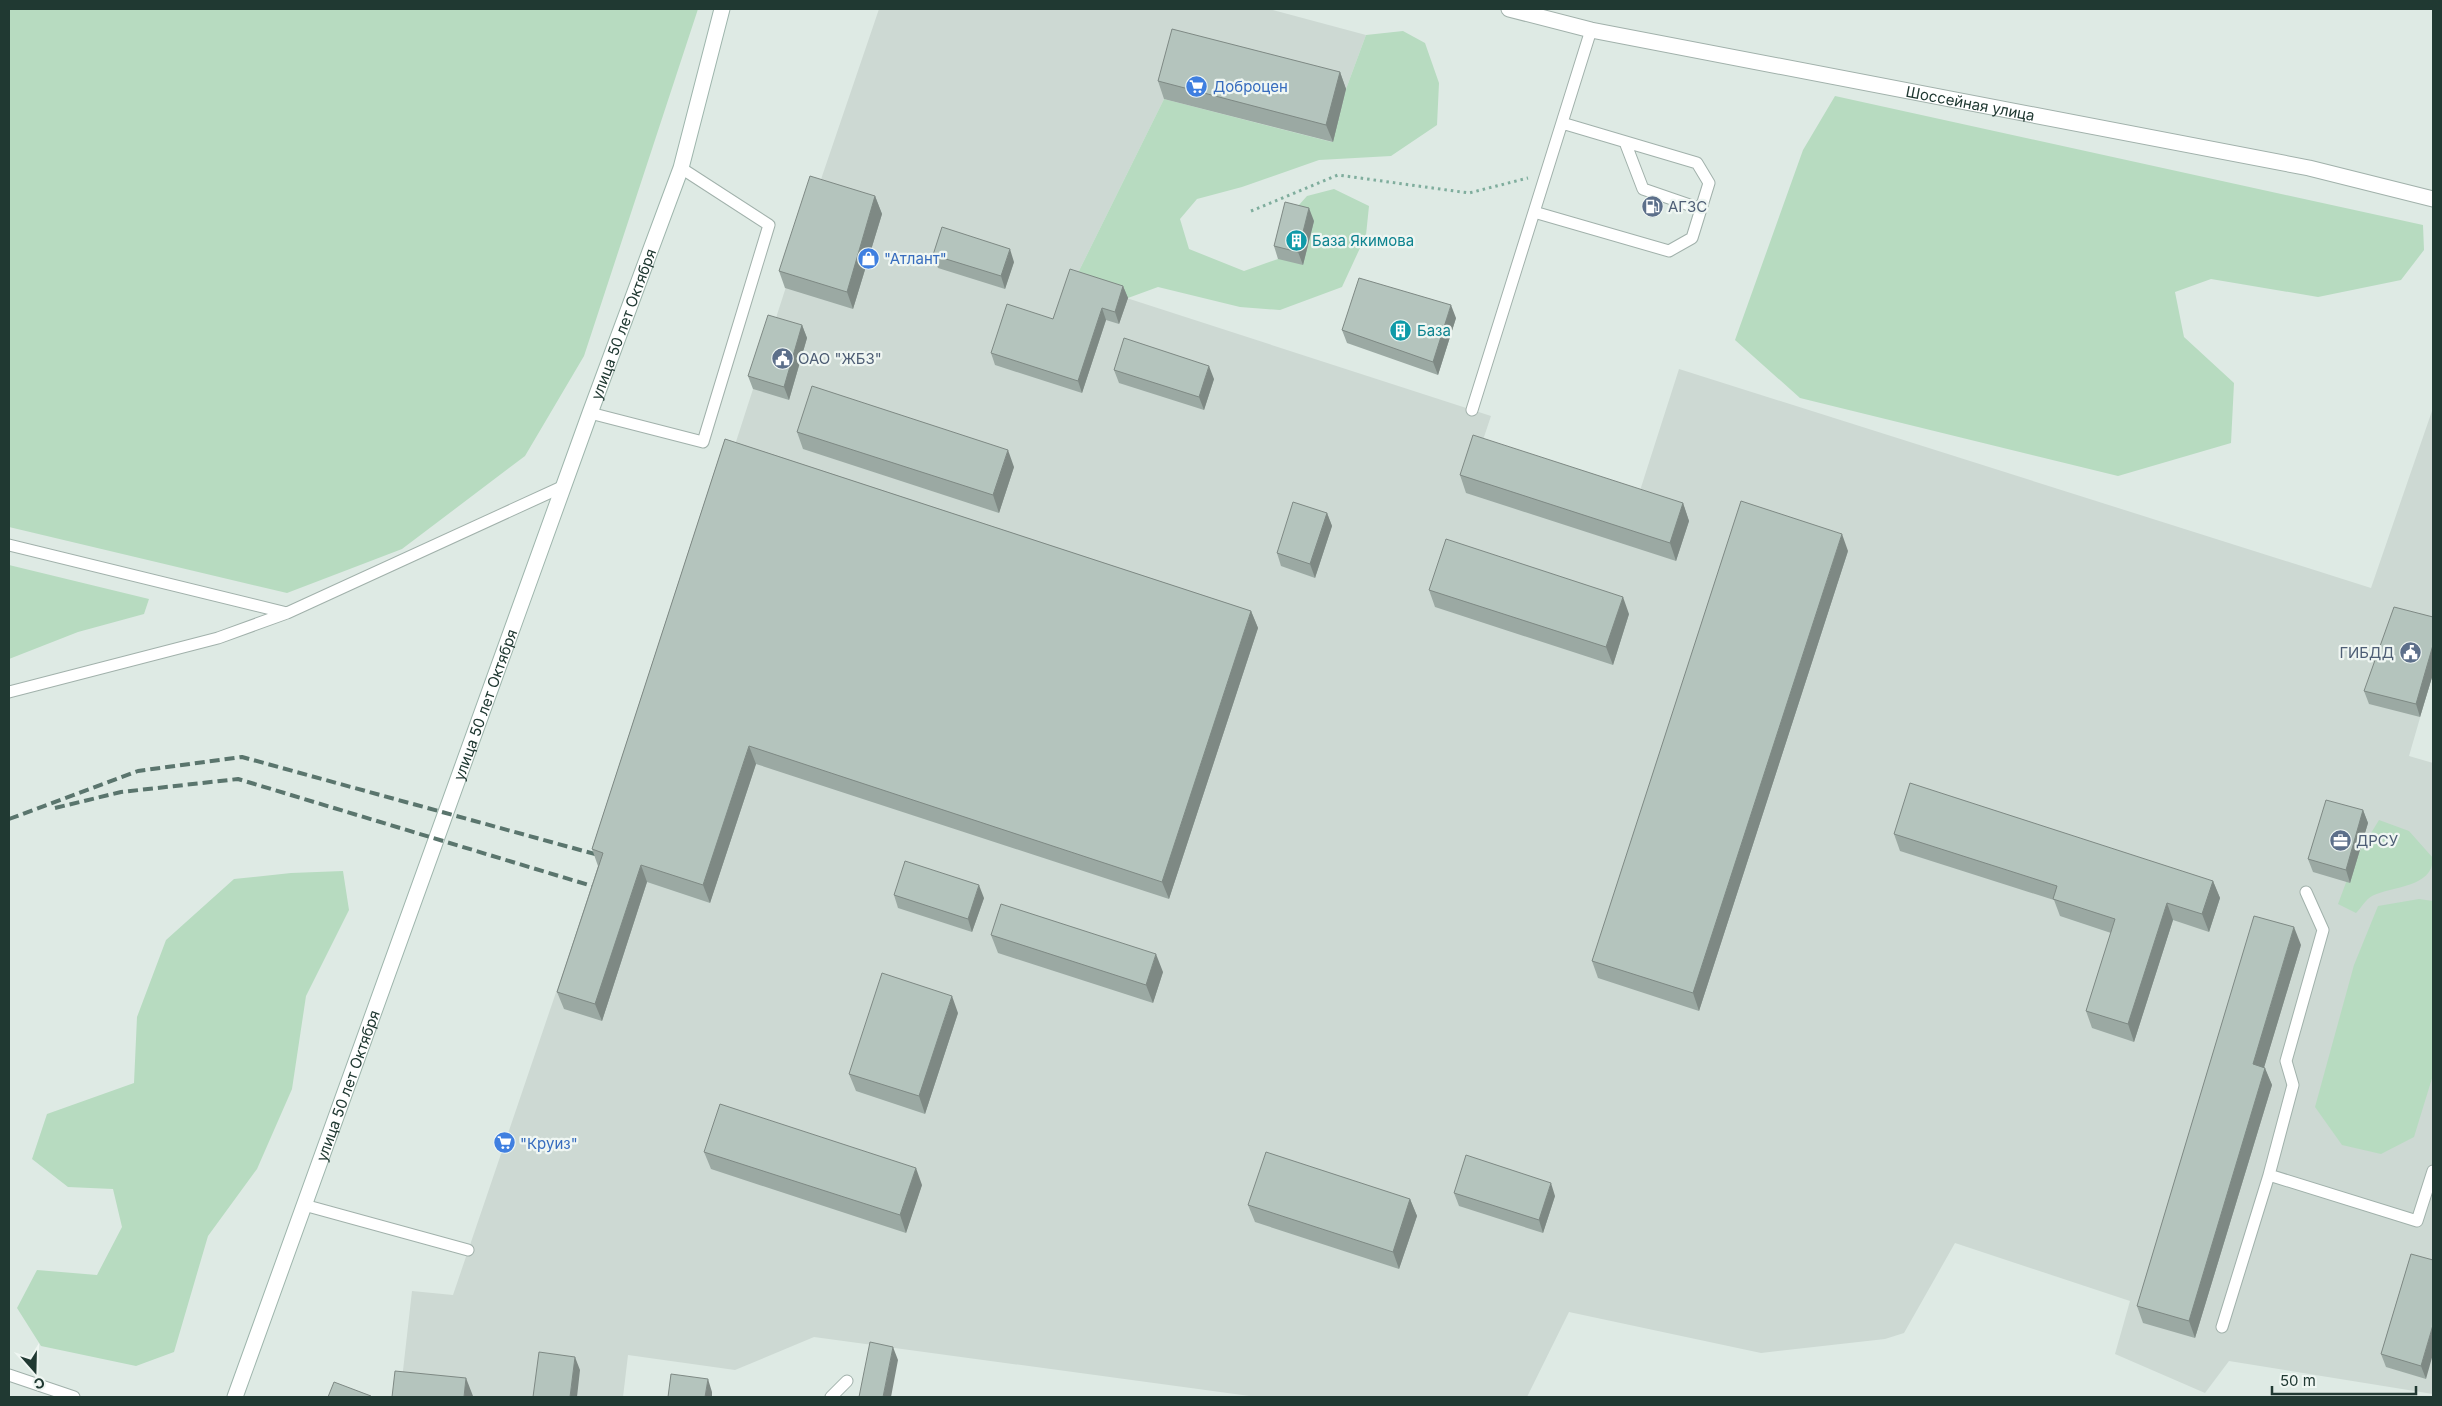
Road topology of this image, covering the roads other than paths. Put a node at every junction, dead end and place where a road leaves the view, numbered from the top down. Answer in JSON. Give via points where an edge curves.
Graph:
{"nodes":[{"id":1,"x":722,"y":9,"type":"edge"},
{"id":2,"x":1509,"y":9,"type":"edge"},
{"id":3,"x":1591,"y":30,"type":"junction"},
{"id":4,"x":1562,"y":123,"type":"junction"},
{"id":5,"x":1625,"y":142,"type":"junction"},
{"id":6,"x":681,"y":168,"type":"junction"},
{"id":7,"x":2433,"y":199,"type":"edge"},
{"id":8,"x":1701,"y":209,"type":"junction"},
{"id":9,"x":1534,"y":212,"type":"junction"},
{"id":10,"x":1472,"y":410,"type":"dead end"},
{"id":11,"x":590,"y":413,"type":"junction"},
{"id":12,"x":564,"y":486,"type":"junction"},
{"id":13,"x":9,"y":544,"type":"edge"},
{"id":14,"x":287,"y":613,"type":"junction"},
{"id":15,"x":9,"y":692,"type":"edge"},
{"id":16,"x":2306,"y":892,"type":"dead end"},
{"id":17,"x":2433,"y":1171,"type":"edge"},
{"id":18,"x":2269,"y":1175,"type":"junction"},
{"id":19,"x":304,"y":1205,"type":"junction"},
{"id":20,"x":468,"y":1250,"type":"dead end"},
{"id":21,"x":2222,"y":1327,"type":"dead end"},
{"id":22,"x":9,"y":1375,"type":"edge"},
{"id":23,"x":847,"y":1381,"type":"dead end"},
{"id":24,"x":74,"y":1397,"type":"edge"},
{"id":25,"x":235,"y":1397,"type":"edge"},
{"id":26,"x":831,"y":1397,"type":"edge"}],
"edges":[{"from":1,"to":6,"type":"main road","name":"улица 50 лет Октября"},
{"from":2,"to":3,"type":"main road","name":"Шоссейная улица"},
{"from":3,"to":4,"type":"lane"},
{"from":3,"to":7,"type":"main road","name":"Шоссейная улица","via":[[2309,168]]},
{"from":4,"to":5,"type":"lane"},
{"from":4,"to":9,"type":"lane"},
{"from":5,"to":8,"type":"lane","via":[[1643,189]]},
{"from":5,"to":8,"type":"lane","via":[[1698,163],[1708,183]]},
{"from":6,"to":11,"type":"main road","name":"улица 50 лет Октября"},
{"from":6,"to":11,"type":"lane","via":[[769,225],[703,442]]},
{"from":8,"to":9,"type":"lane","via":[[1692,238],[1669,251]]},
{"from":9,"to":10,"type":"lane"},
{"from":11,"to":12,"type":"main road","name":"улица 50 лет Октября"},
{"from":12,"to":14,"type":"lane"},
{"from":12,"to":19,"type":"main road","name":"улица 50 лет Октября"},
{"from":13,"to":14,"type":"lane"},
{"from":14,"to":15,"type":"lane","via":[[218,638]]},
{"from":16,"to":18,"type":"lane","via":[[2323,930],[2286,1061],[2293,1085]]},
{"from":17,"to":18,"type":"lane","via":[[2417,1221]]},
{"from":18,"to":21,"type":"lane"},
{"from":19,"to":20,"type":"lane"},
{"from":19,"to":25,"type":"main road","name":"улица 50 лет Октября"},
{"from":22,"to":24,"type":"lane"},
{"from":23,"to":26,"type":"lane"}]}
